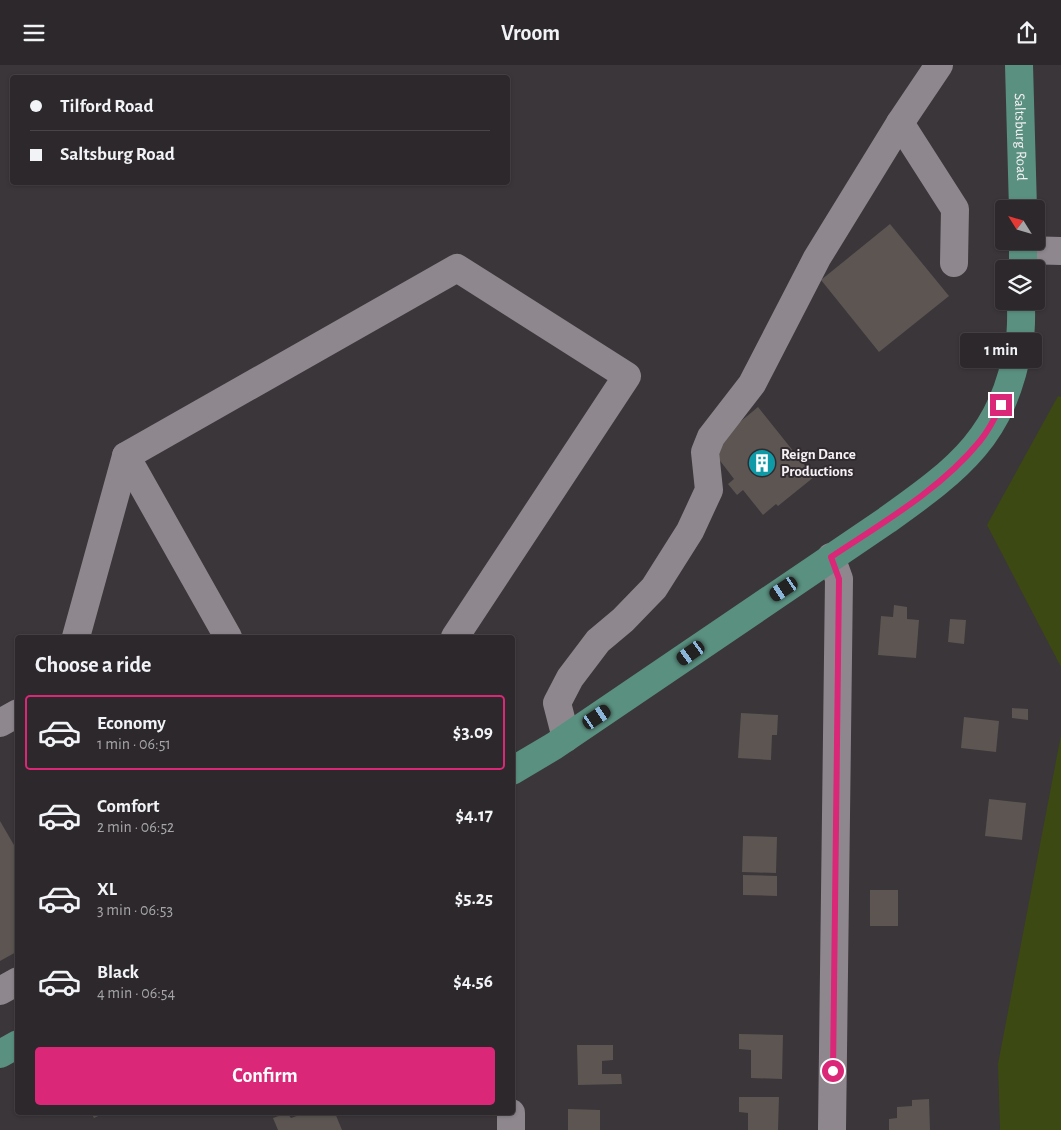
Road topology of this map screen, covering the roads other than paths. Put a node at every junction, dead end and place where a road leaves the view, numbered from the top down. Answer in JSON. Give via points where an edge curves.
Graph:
{"nodes":[{"id":1,"x":939,"y":65,"type":"edge"},
{"id":2,"x":1019,"y":65,"type":"edge"},
{"id":3,"x":900,"y":123,"type":"junction"},
{"id":4,"x":1022,"y":200,"type":"edge"},
{"id":5,"x":1061,"y":251,"type":"edge"},
{"id":6,"x":1023,"y":253,"type":"edge"},
{"id":7,"x":954,"y":263,"type":"dead end"},
{"id":8,"x":1022,"y":310,"type":"edge"},
{"id":9,"x":126,"y":456,"type":"junction"},
{"id":10,"x":831,"y":557,"type":"junction"},
{"id":11,"x":77,"y":635,"type":"edge"},
{"id":12,"x":227,"y":635,"type":"edge"},
{"id":13,"x":455,"y":635,"type":"edge"},
{"id":14,"x":15,"y":714,"type":"edge"},
{"id":15,"x":0,"y":723,"type":"edge"},
{"id":16,"x":566,"y":738,"type":"junction"},
{"id":17,"x":515,"y":769,"type":"edge"},
{"id":18,"x":15,"y":983,"type":"edge"},
{"id":19,"x":0,"y":991,"type":"edge"},
{"id":20,"x":15,"y":1046,"type":"edge"},
{"id":21,"x":0,"y":1054,"type":"edge"},
{"id":22,"x":511,"y":1115,"type":"edge"},
{"id":23,"x":510,"y":1130,"type":"edge"},
{"id":24,"x":832,"y":1130,"type":"edge"}],
"edges":[{"from":1,"to":3,"type":"street"},
{"from":2,"to":4,"type":"main road","name":"Saltsburg Road"},
{"from":3,"to":7,"type":"street","via":[[955,209]]},
{"from":3,"to":16,"type":"street","via":[[817,257],[752,384],[711,437],[705,452],[709,489],[690,531],[654,588],[598,641],[570,678],[557,703]]},
{"from":5,"to":6,"type":"street"},
{"from":8,"to":10,"type":"main road","via":[[1020,341],[1012,374],[1001,405],[980,441],[925,493]]},
{"from":9,"to":11,"type":"street"},
{"from":9,"to":12,"type":"street"},
{"from":9,"to":13,"type":"street","via":[[457,268],[627,376]]},
{"from":10,"to":16,"type":"main road"},
{"from":10,"to":24,"type":"street","via":[[839,579]]},
{"from":14,"to":15,"type":"street"},
{"from":16,"to":17,"type":"main road"},
{"from":18,"to":19,"type":"street"},
{"from":20,"to":21,"type":"main road"},
{"from":22,"to":23,"type":"street"}]}
